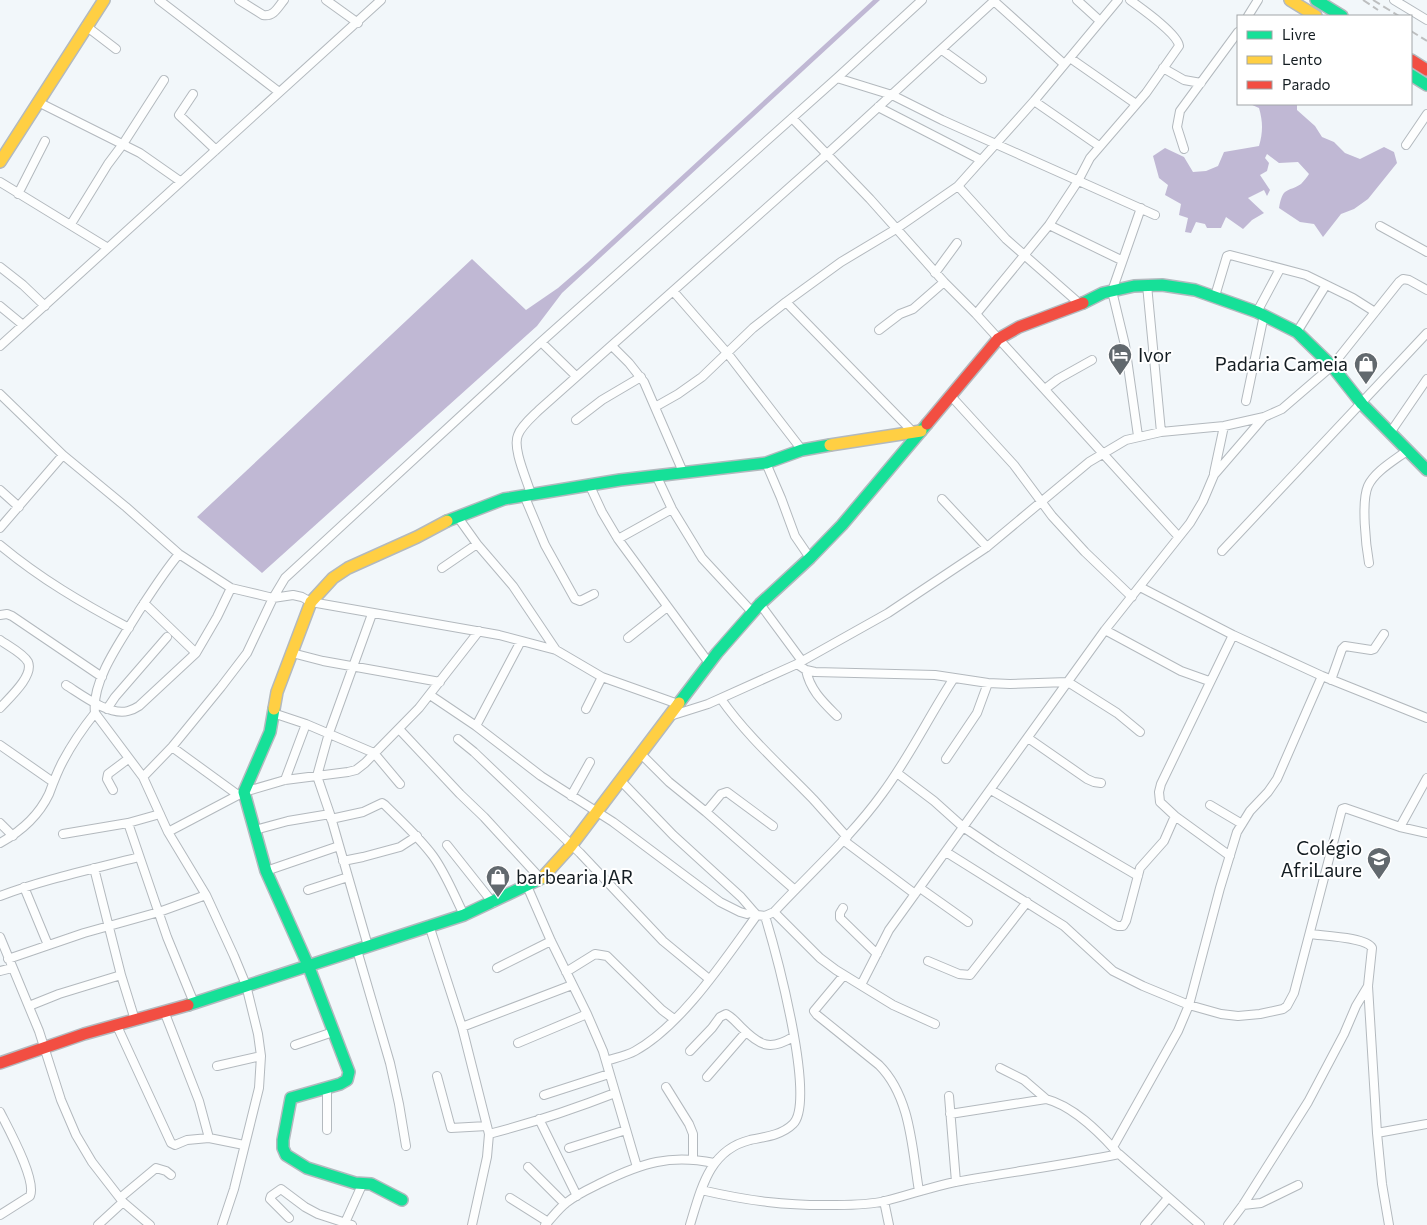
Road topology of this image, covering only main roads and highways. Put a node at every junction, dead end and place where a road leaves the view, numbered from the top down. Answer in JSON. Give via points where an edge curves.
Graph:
{"nodes":[{"id":1,"x":104,"y":0,"type":"edge"},
{"id":2,"x":1290,"y":0,"type":"edge"},
{"id":3,"x":1316,"y":0,"type":"edge"},
{"id":4,"x":1314,"y":15,"type":"edge"},
{"id":5,"x":1340,"y":15,"type":"edge"},
{"id":6,"x":1412,"y":61,"type":"edge"},
{"id":7,"x":1427,"y":70,"type":"edge"},
{"id":8,"x":1412,"y":76,"type":"edge"},
{"id":9,"x":1427,"y":86,"type":"edge"},
{"id":10,"x":0,"y":162,"type":"edge"},
{"id":11,"x":917,"y":432,"type":"junction"},
{"id":12,"x":1427,"y":470,"type":"edge"},
{"id":13,"x":308,"y":965,"type":"junction"},
{"id":14,"x":0,"y":1063,"type":"edge"},
{"id":15,"x":402,"y":1200,"type":"dead end"}],
"edges":[{"from":1,"to":10,"type":"main road"},
{"from":2,"to":4,"type":"main road"},
{"from":3,"to":5,"type":"main road"},
{"from":6,"to":7,"type":"main road"},
{"from":8,"to":9,"type":"main road"},
{"from":11,"to":12,"type":"main road","via":[[998,339],[1019,327],[1112,291],[1146,285],[1195,290],[1215,296],[1297,332]]},
{"from":11,"to":13,"type":"main road","via":[[842,525],[757,609],[709,663],[571,846],[541,879],[464,915]]},
{"from":11,"to":13,"type":"main road","via":[[802,450],[766,462],[527,494],[457,516],[332,578],[311,602],[276,692],[270,732],[241,794],[266,870]]},
{"from":13,"to":14,"type":"main road"},
{"from":13,"to":15,"type":"main road","via":[[348,1068],[348,1077],[327,1089],[292,1098],[283,1148],[286,1154],[307,1168],[362,1185],[371,1184]]}]}
